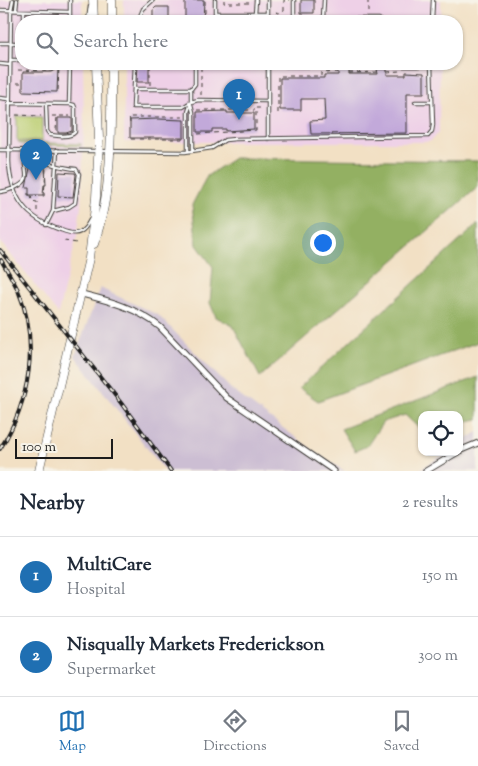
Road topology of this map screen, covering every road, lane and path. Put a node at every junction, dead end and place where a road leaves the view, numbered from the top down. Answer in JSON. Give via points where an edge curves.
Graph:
{"nodes":[{"id":1,"x":12,"y":0,"type":"edge"},
{"id":2,"x":17,"y":0,"type":"edge"},
{"id":3,"x":70,"y":0,"type":"edge"},
{"id":4,"x":92,"y":0,"type":"edge"},
{"id":5,"x":112,"y":0,"type":"edge"},
{"id":6,"x":153,"y":0,"type":"edge"},
{"id":7,"x":205,"y":0,"type":"edge"},
{"id":8,"x":215,"y":0,"type":"edge"},
{"id":9,"x":250,"y":0,"type":"edge"},
{"id":10,"x":256,"y":0,"type":"edge"},
{"id":11,"x":268,"y":0,"type":"edge"},
{"id":12,"x":293,"y":0,"type":"edge"},
{"id":13,"x":324,"y":0,"type":"edge"},
{"id":14,"x":368,"y":0,"type":"edge"},
{"id":15,"x":433,"y":0,"type":"edge"},
{"id":16,"x":224,"y":3,"type":"edge"},
{"id":17,"x":0,"y":10,"type":"edge"},
{"id":18,"x":11,"y":10,"type":"junction"},
{"id":19,"x":16,"y":10,"type":"junction"},
{"id":20,"x":24,"y":11,"type":"junction"},
{"id":21,"x":70,"y":12,"type":"joint"},
{"id":22,"x":276,"y":12,"type":"dead end"},
{"id":23,"x":215,"y":13,"type":"joint"},
{"id":24,"x":250,"y":13,"type":"joint"},
{"id":25,"x":256,"y":13,"type":"junction"},
{"id":26,"x":268,"y":13,"type":"joint"},
{"id":27,"x":368,"y":13,"type":"dead end"},
{"id":28,"x":24,"y":15,"type":"edge"},
{"id":29,"x":89,"y":15,"type":"edge"},
{"id":30,"x":93,"y":15,"type":"edge"},
{"id":31,"x":112,"y":15,"type":"edge"},
{"id":32,"x":141,"y":15,"type":"edge"},
{"id":33,"x":205,"y":15,"type":"edge"},
{"id":34,"x":294,"y":15,"type":"edge"},
{"id":35,"x":323,"y":15,"type":"edge"},
{"id":36,"x":432,"y":15,"type":"edge"},
{"id":37,"x":0,"y":43,"type":"edge"},
{"id":38,"x":10,"y":43,"type":"junction"},
{"id":39,"x":15,"y":43,"type":"edge"},
{"id":40,"x":10,"y":60,"type":"junction"},
{"id":41,"x":15,"y":60,"type":"edge"},
{"id":42,"x":0,"y":64,"type":"edge"},
{"id":43,"x":10,"y":65,"type":"junction"},
{"id":44,"x":18,"y":70,"type":"dead end"},
{"id":45,"x":52,"y":70,"type":"edge"},
{"id":46,"x":59,"y":70,"type":"edge"},
{"id":47,"x":70,"y":70,"type":"edge"},
{"id":48,"x":96,"y":70,"type":"edge"},
{"id":49,"x":111,"y":70,"type":"edge"},
{"id":50,"x":135,"y":70,"type":"edge"},
{"id":51,"x":150,"y":70,"type":"edge"},
{"id":52,"x":195,"y":70,"type":"edge"},
{"id":53,"x":202,"y":70,"type":"edge"},
{"id":54,"x":268,"y":70,"type":"edge"},
{"id":55,"x":431,"y":70,"type":"edge"},
{"id":56,"x":398,"y":71,"type":"dead end"},
{"id":57,"x":275,"y":72,"type":"dead end"},
{"id":58,"x":338,"y":72,"type":"dead end"},
{"id":59,"x":378,"y":72,"type":"dead end"},
{"id":60,"x":387,"y":72,"type":"dead end"},
{"id":61,"x":349,"y":73,"type":"dead end"},
{"id":62,"x":278,"y":76,"type":"junction"},
{"id":63,"x":17,"y":83,"type":"dead end"},
{"id":64,"x":23,"y":83,"type":"dead end"},
{"id":65,"x":150,"y":85,"type":"dead end"},
{"id":66,"x":134,"y":88,"type":"junction"},
{"id":67,"x":191,"y":89,"type":"junction"},
{"id":68,"x":58,"y":90,"type":"dead end"},
{"id":69,"x":201,"y":96,"type":"dead end"},
{"id":70,"x":0,"y":98,"type":"edge"},
{"id":71,"x":9,"y":99,"type":"junction"},
{"id":72,"x":268,"y":101,"type":"junction"},
{"id":73,"x":191,"y":102,"type":"junction"},
{"id":74,"x":414,"y":102,"type":"dead end"},
{"id":75,"x":432,"y":102,"type":"junction"},
{"id":76,"x":9,"y":103,"type":"junction"},
{"id":77,"x":46,"y":104,"type":"junction"},
{"id":78,"x":69,"y":104,"type":"junction"},
{"id":79,"x":261,"y":108,"type":"dead end"},
{"id":80,"x":196,"y":110,"type":"dead end"},
{"id":81,"x":256,"y":110,"type":"junction"},
{"id":82,"x":278,"y":113,"type":"dead end"},
{"id":83,"x":16,"y":115,"type":"dead end"},
{"id":84,"x":44,"y":116,"type":"dead end"},
{"id":85,"x":49,"y":116,"type":"dead end"},
{"id":86,"x":57,"y":116,"type":"junction"},
{"id":87,"x":72,"y":116,"type":"dead end"},
{"id":88,"x":185,"y":117,"type":"dead end"},
{"id":89,"x":130,"y":123,"type":"dead end"},
{"id":90,"x":56,"y":132,"type":"dead end"},
{"id":91,"x":197,"y":134,"type":"dead end"},
{"id":92,"x":131,"y":139,"type":"dead end"},
{"id":93,"x":268,"y":139,"type":"junction"},
{"id":94,"x":184,"y":140,"type":"dead end"},
{"id":95,"x":0,"y":150,"type":"edge"},
{"id":96,"x":9,"y":150,"type":"junction"},
{"id":97,"x":56,"y":150,"type":"junction"},
{"id":98,"x":99,"y":150,"type":"junction"},
{"id":99,"x":110,"y":150,"type":"junction"},
{"id":100,"x":193,"y":150,"type":"junction"},
{"id":101,"x":188,"y":151,"type":"junction"},
{"id":102,"x":46,"y":164,"type":"dead end"},
{"id":103,"x":56,"y":164,"type":"junction"},
{"id":104,"x":14,"y":187,"type":"junction"},
{"id":105,"x":0,"y":192,"type":"edge"},
{"id":106,"x":28,"y":193,"type":"dead end"},
{"id":107,"x":31,"y":196,"type":"junction"},
{"id":108,"x":37,"y":211,"type":"dead end"},
{"id":109,"x":53,"y":211,"type":"junction"},
{"id":110,"x":94,"y":217,"type":"junction"},
{"id":111,"x":46,"y":226,"type":"junction"},
{"id":112,"x":64,"y":241,"type":"dead end"},
{"id":113,"x":77,"y":243,"type":"dead end"},
{"id":114,"x":89,"y":258,"type":"junction"},
{"id":115,"x":82,"y":294,"type":"junction"},
{"id":116,"x":478,"y":444,"type":"edge"},
{"id":117,"x":463,"y":450,"type":"edge"},
{"id":118,"x":451,"y":456,"type":"edge"},
{"id":119,"x":38,"y":471,"type":"edge"},
{"id":120,"x":334,"y":471,"type":"edge"},
{"id":121,"x":426,"y":471,"type":"edge"}],
"edges":[{"from":1,"to":18,"type":"lane"},
{"from":2,"to":19,"type":"lane"},
{"from":3,"to":21,"type":"lane"},
{"from":4,"to":29,"type":"lane"},
{"from":4,"to":30,"type":"main road"},
{"from":5,"to":31,"type":"main road"},
{"from":6,"to":32,"type":"lane"},
{"from":7,"to":33,"type":"path"},
{"from":8,"to":23,"type":"lane"},
{"from":9,"to":16,"type":"path","via":[[250,3]]},
{"from":10,"to":25,"type":"lane"},
{"from":11,"to":26,"type":"lane"},
{"from":12,"to":22,"type":"path","via":[[284,0],[284,10]]},
{"from":12,"to":34,"type":"lane"},
{"from":13,"to":35,"type":"lane"},
{"from":14,"to":27,"type":"path"},
{"from":15,"to":36,"type":"lane"},
{"from":17,"to":18,"type":"lane"},
{"from":18,"to":19,"type":"lane"},
{"from":18,"to":38,"type":"lane"},
{"from":19,"to":20,"type":"lane"},
{"from":20,"to":21,"type":"lane"},
{"from":20,"to":28,"type":"lane"},
{"from":23,"to":24,"type":"lane"},
{"from":24,"to":25,"type":"lane"},
{"from":25,"to":26,"type":"lane"},
{"from":37,"to":38,"type":"lane"},
{"from":38,"to":39,"type":"lane"},
{"from":38,"to":40,"type":"lane"},
{"from":40,"to":41,"type":"lane"},
{"from":40,"to":43,"type":"lane"},
{"from":42,"to":43,"type":"lane"},
{"from":43,"to":71,"type":"lane"},
{"from":44,"to":45,"type":"path"},
{"from":46,"to":68,"type":"path"},
{"from":47,"to":78,"type":"lane"},
{"from":48,"to":98,"type":"main road"},
{"from":49,"to":99,"type":"main road"},
{"from":50,"to":66,"type":"lane"},
{"from":51,"to":65,"type":"path"},
{"from":52,"to":67,"type":"lane","via":[[196,84]]},
{"from":53,"to":69,"type":"path"},
{"from":54,"to":72,"type":"lane"},
{"from":55,"to":75,"type":"lane"},
{"from":56,"to":60,"type":"path"},
{"from":57,"to":62,"type":"path"},
{"from":58,"to":62,"type":"path","via":[[321,73],[321,76]]},
{"from":59,"to":61,"type":"path"},
{"from":62,"to":82,"type":"path"},
{"from":63,"to":64,"type":"path"},
{"from":66,"to":67,"type":"lane"},
{"from":66,"to":73,"type":"lane","via":[[133,107],[184,107]]},
{"from":67,"to":73,"type":"lane"},
{"from":70,"to":71,"type":"lane"},
{"from":71,"to":76,"type":"lane"},
{"from":72,"to":73,"type":"lane"},
{"from":72,"to":93,"type":"lane"},
{"from":73,"to":100,"type":"lane"},
{"from":73,"to":101,"type":"lane"},
{"from":74,"to":75,"type":"lane"},
{"from":75,"to":93,"type":"lane","via":[[433,126],[428,136]]},
{"from":76,"to":77,"type":"lane"},
{"from":76,"to":96,"type":"lane"},
{"from":77,"to":78,"type":"lane"},
{"from":77,"to":78,"type":"lane","via":[[47,131],[50,135],[59,136],[75,132],[75,108]]},
{"from":79,"to":81,"type":"path"},
{"from":80,"to":81,"type":"path"},
{"from":81,"to":91,"type":"path","via":[[256,130]]},
{"from":83,"to":84,"type":"path"},
{"from":85,"to":86,"type":"path"},
{"from":86,"to":87,"type":"path"},
{"from":86,"to":90,"type":"path"},
{"from":88,"to":89,"type":"path","via":[[129,117]]},
{"from":92,"to":94,"type":"path"},
{"from":93,"to":100,"type":"lane","via":[[225,140],[212,148]]},
{"from":95,"to":96,"type":"lane"},
{"from":96,"to":97,"type":"lane"},
{"from":96,"to":104,"type":"lane","via":[[9,172]]},
{"from":97,"to":98,"type":"lane"},
{"from":97,"to":103,"type":"lane"},
{"from":98,"to":99,"type":"lane"},
{"from":98,"to":110,"type":"main road"},
{"from":99,"to":101,"type":"lane"},
{"from":99,"to":114,"type":"main road","via":[[102,218]]},
{"from":100,"to":101,"type":"lane"},
{"from":102,"to":107,"type":"path","via":[[44,196]]},
{"from":103,"to":104,"type":"lane","via":[[27,161],[25,180]]},
{"from":103,"to":109,"type":"lane"},
{"from":103,"to":109,"type":"lane","via":[[76,169],[79,174],[75,203]]},
{"from":104,"to":105,"type":"lane"},
{"from":104,"to":111,"type":"lane","via":[[33,218]]},
{"from":106,"to":107,"type":"path"},
{"from":107,"to":108,"type":"path","via":[[32,201],[37,202]]},
{"from":109,"to":111,"type":"lane"},
{"from":110,"to":111,"type":"lane","via":[[80,232]]},
{"from":110,"to":114,"type":"main road"},
{"from":112,"to":113,"type":"path"},
{"from":114,"to":115,"type":"main road"},
{"from":115,"to":119,"type":"main road"},
{"from":115,"to":120,"type":"street","via":[[123,306],[149,318],[227,398]]},
{"from":116,"to":117,"type":"street"},
{"from":118,"to":121,"type":"street"}]}
